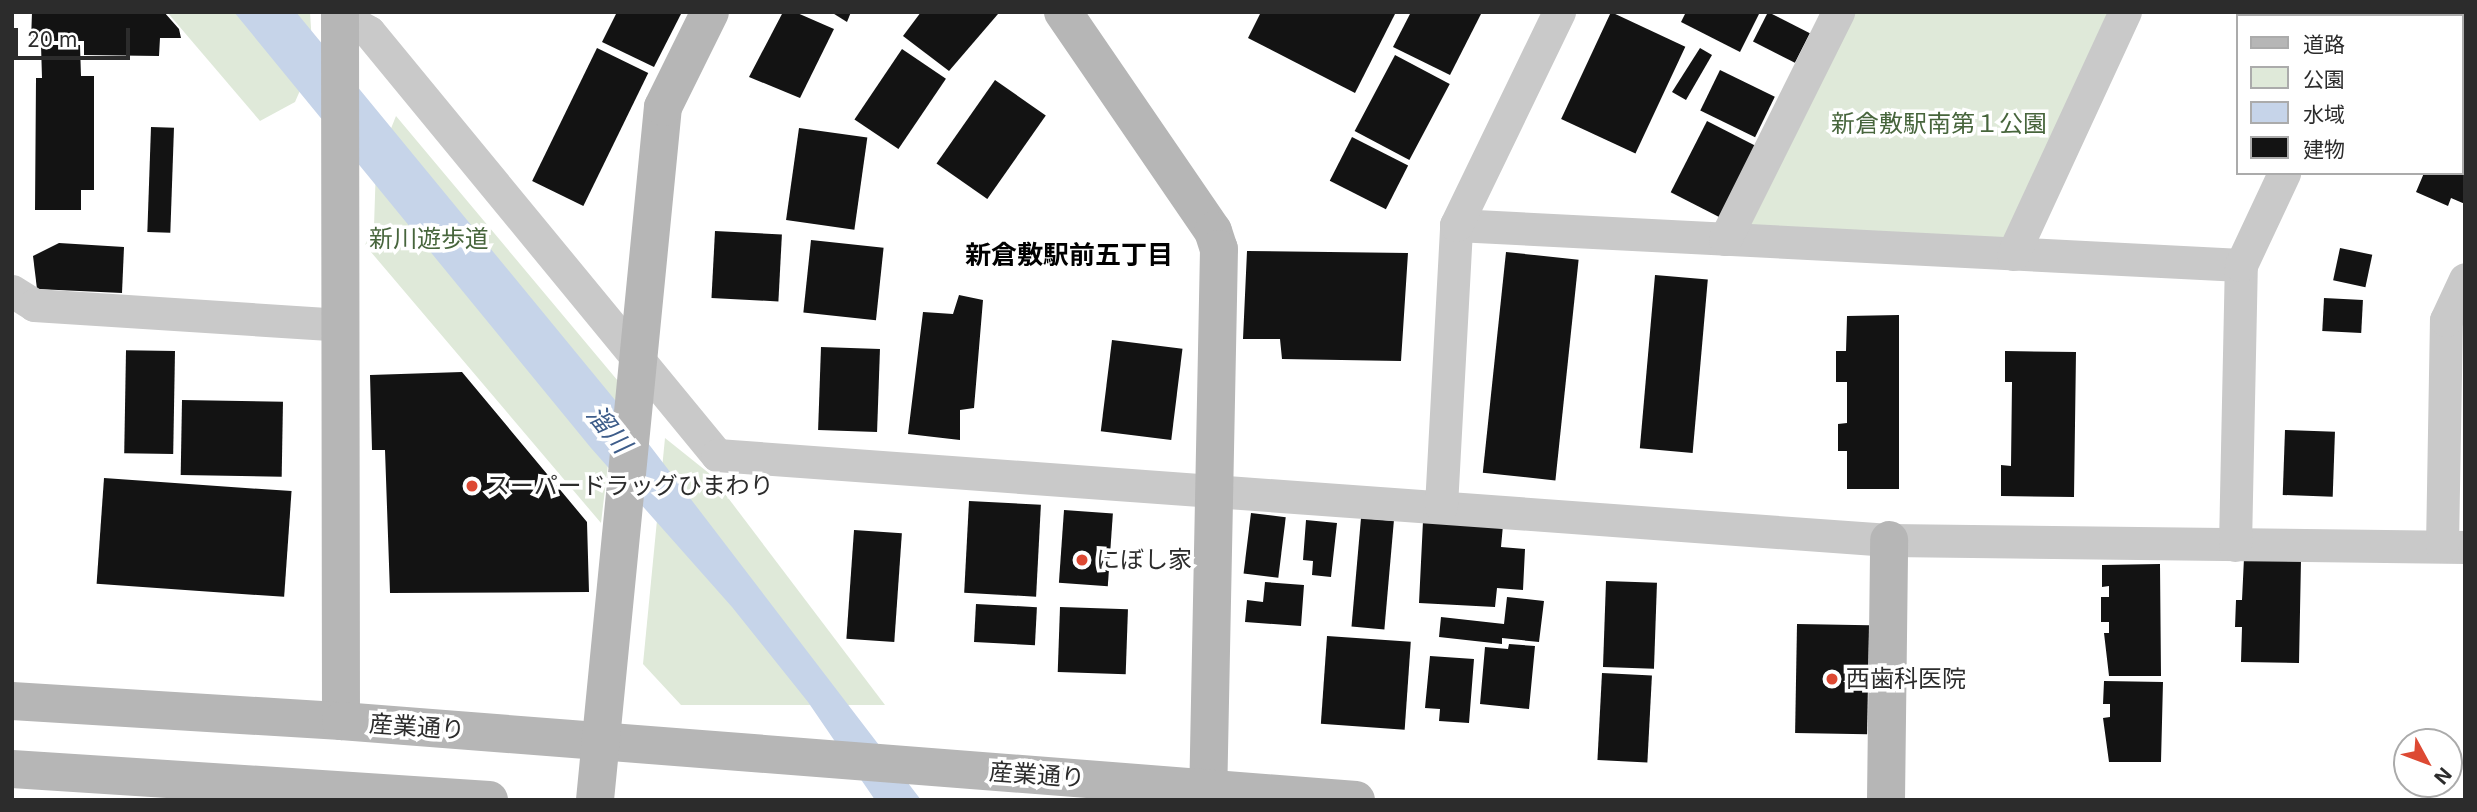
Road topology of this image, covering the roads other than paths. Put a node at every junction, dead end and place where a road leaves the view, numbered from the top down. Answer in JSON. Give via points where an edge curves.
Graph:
{"nodes":[{"id":1,"x":710,"y":12,"type":"edge"},
{"id":2,"x":1063,"y":12,"type":"edge"},
{"id":3,"x":1838,"y":12,"type":"edge"},
{"id":4,"x":2125,"y":12,"type":"edge"},
{"id":5,"x":340,"y":14,"type":"edge"},
{"id":6,"x":1552,"y":15,"type":"edge"},
{"id":7,"x":2283,"y":175,"type":"edge"},
{"id":8,"x":1456,"y":225,"type":"junction"},
{"id":9,"x":1725,"y":239,"type":"junction"},
{"id":10,"x":2013,"y":254,"type":"junction"},
{"id":11,"x":2241,"y":265,"type":"junction"},
{"id":12,"x":2465,"y":279,"type":"edge"},
{"id":13,"x":12,"y":291,"type":"edge"},
{"id":14,"x":341,"y":325,"type":"junction"},
{"id":15,"x":640,"y":362,"type":"junction"},
{"id":16,"x":1215,"y":492,"type":"junction"},
{"id":17,"x":1441,"y":506,"type":"junction"},
{"id":18,"x":1889,"y":540,"type":"junction"},
{"id":19,"x":2235,"y":545,"type":"junction"},
{"id":20,"x":2453,"y":546,"type":"edge"},
{"id":21,"x":12,"y":701,"type":"edge"},
{"id":22,"x":341,"y":721,"type":"junction"},
{"id":23,"x":602,"y":741,"type":"junction"},
{"id":24,"x":12,"y":769,"type":"edge"},
{"id":25,"x":1208,"y":794,"type":"edge"},
{"id":26,"x":489,"y":800,"type":"edge"},
{"id":27,"x":595,"y":800,"type":"edge"},
{"id":28,"x":1356,"y":800,"type":"edge"},
{"id":29,"x":1886,"y":800,"type":"edge"}],
"edges":[{"from":1,"to":15,"type":"street","via":[[663,107]]},
{"from":2,"to":16,"type":"street","via":[[1213,231],[1219,249]]},
{"from":3,"to":9,"type":"street"},
{"from":4,"to":10,"type":"street"},
{"from":5,"to":14,"type":"street"},
{"from":5,"to":15,"type":"street","via":[[369,32]]},
{"from":6,"to":8,"type":"street"},
{"from":7,"to":11,"type":"street"},
{"from":8,"to":9,"type":"street"},
{"from":8,"to":17,"type":"street"},
{"from":9,"to":10,"type":"street"},
{"from":10,"to":11,"type":"street"},
{"from":11,"to":19,"type":"street"},
{"from":12,"to":20,"type":"street","via":[[2446,320]]},
{"from":13,"to":14,"type":"street","via":[[34,305]]},
{"from":14,"to":22,"type":"street"},
{"from":15,"to":16,"type":"street","via":[[717,455]]},
{"from":15,"to":23,"type":"street"},
{"from":16,"to":17,"type":"street"},
{"from":16,"to":25,"type":"street"},
{"from":17,"to":18,"type":"street"},
{"from":18,"to":19,"type":"street"},
{"from":18,"to":29,"type":"street"},
{"from":19,"to":20,"type":"street"},
{"from":21,"to":22,"type":"street","name":"産業通り"},
{"from":22,"to":23,"type":"street","name":"産業通り"},
{"from":23,"to":25,"type":"street","name":"産業通り"},
{"from":23,"to":27,"type":"street"},
{"from":24,"to":26,"type":"street"},
{"from":25,"to":28,"type":"street","name":"産業通り"}]}
